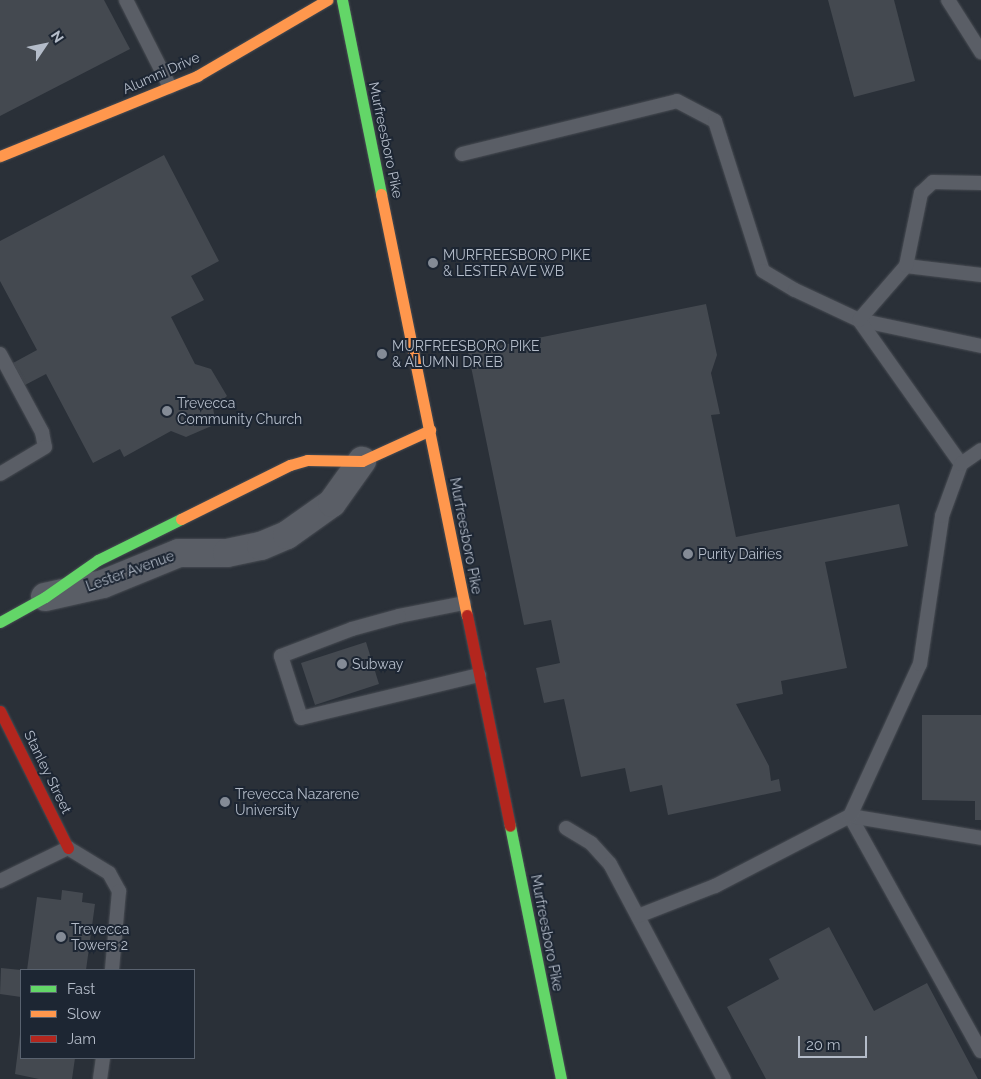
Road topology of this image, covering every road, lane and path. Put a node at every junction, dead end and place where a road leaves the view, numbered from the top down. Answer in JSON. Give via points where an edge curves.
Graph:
{"nodes":[{"id":1,"x":126,"y":0,"type":"edge"},
{"id":2,"x":327,"y":0,"type":"edge"},
{"id":3,"x":342,"y":0,"type":"edge"},
{"id":4,"x":948,"y":0,"type":"edge"},
{"id":5,"x":981,"y":52,"type":"edge"},
{"id":6,"x":170,"y":87,"type":"junction"},
{"id":7,"x":462,"y":154,"type":"dead end"},
{"id":8,"x":0,"y":156,"type":"edge"},
{"id":9,"x":981,"y":183,"type":"edge"},
{"id":10,"x":906,"y":266,"type":"junction"},
{"id":11,"x":981,"y":275,"type":"edge"},
{"id":12,"x":859,"y":320,"type":"junction"},
{"id":13,"x":981,"y":346,"type":"edge"},
{"id":14,"x":0,"y":354,"type":"edge"},
{"id":15,"x":430,"y":430,"type":"junction"},
{"id":16,"x":981,"y":450,"type":"edge"},
{"id":17,"x":362,"y":461,"type":"junction"},
{"id":18,"x":960,"y":464,"type":"junction"},
{"id":19,"x":0,"y":474,"type":"edge"},
{"id":20,"x":167,"y":526,"type":"junction"},
{"id":21,"x":179,"y":553,"type":"junction"},
{"id":22,"x":45,"y":597,"type":"junction"},
{"id":23,"x":464,"y":603,"type":"junction"},
{"id":24,"x":0,"y":622,"type":"edge"},
{"id":25,"x":479,"y":675,"type":"junction"},
{"id":26,"x":0,"y":711,"type":"edge"},
{"id":27,"x":850,"y":816,"type":"junction"},
{"id":28,"x":566,"y":828,"type":"dead end"},
{"id":29,"x":981,"y":838,"type":"edge"},
{"id":30,"x":68,"y":848,"type":"junction"},
{"id":31,"x":0,"y":881,"type":"edge"},
{"id":32,"x":638,"y":916,"type":"junction"},
{"id":33,"x":112,"y":969,"type":"edge"},
{"id":34,"x":981,"y":1051,"type":"edge"},
{"id":35,"x":103,"y":1059,"type":"edge"},
{"id":36,"x":100,"y":1079,"type":"edge"},
{"id":37,"x":561,"y":1079,"type":"edge"},
{"id":38,"x":724,"y":1079,"type":"edge"}],
"edges":[{"from":1,"to":6,"type":"lane"},
{"from":2,"to":6,"type":"main road","name":"Alumni Drive","via":[[197,76]]},
{"from":3,"to":15,"type":"main road","name":"Murfreesboro Pike"},
{"from":4,"to":5,"type":"lane"},
{"from":6,"to":8,"type":"main road","name":"Alumni Drive"},
{"from":7,"to":12,"type":"lane","via":[[677,101],[715,121],[763,271]]},
{"from":9,"to":10,"type":"lane","via":[[933,182],[920,193]]},
{"from":10,"to":11,"type":"lane"},
{"from":10,"to":12,"type":"lane"},
{"from":12,"to":13,"type":"lane"},
{"from":12,"to":18,"type":"lane"},
{"from":14,"to":19,"type":"lane","via":[[42,432],[45,447]]},
{"from":15,"to":17,"type":"main road","name":"Lester Avenue"},
{"from":15,"to":23,"type":"main road","name":"Murfreesboro Pike"},
{"from":16,"to":18,"type":"lane"},
{"from":17,"to":20,"type":"main road","name":"Lester Avenue","via":[[307,460],[290,465]]},
{"from":17,"to":21,"type":"street","name":"Lester Avenue","via":[[332,503],[287,535],[261,546],[227,554]]},
{"from":18,"to":27,"type":"lane","via":[[942,516],[920,664]]},
{"from":20,"to":21,"type":"street"},
{"from":20,"to":22,"type":"main road","name":"Lester Avenue","via":[[98,560]]},
{"from":21,"to":22,"type":"street","name":"Lester Avenue","via":[[102,584]]},
{"from":22,"to":24,"type":"main road","name":"Lester Avenue"},
{"from":23,"to":25,"type":"main road","name":"Murfreesboro Pike"},
{"from":23,"to":25,"type":"lane","via":[[352,629],[281,656],[301,718]]},
{"from":25,"to":37,"type":"main road","name":"Murfreesboro Pike"},
{"from":26,"to":30,"type":"main road","name":"Stanley Street"},
{"from":27,"to":29,"type":"lane"},
{"from":27,"to":32,"type":"lane","via":[[715,886]]},
{"from":27,"to":34,"type":"lane"},
{"from":28,"to":32,"type":"lane","via":[[592,843],[610,864]]},
{"from":30,"to":31,"type":"lane"},
{"from":30,"to":33,"type":"lane","via":[[109,873],[118,891]]},
{"from":32,"to":38,"type":"lane"},
{"from":35,"to":36,"type":"lane"}]}
